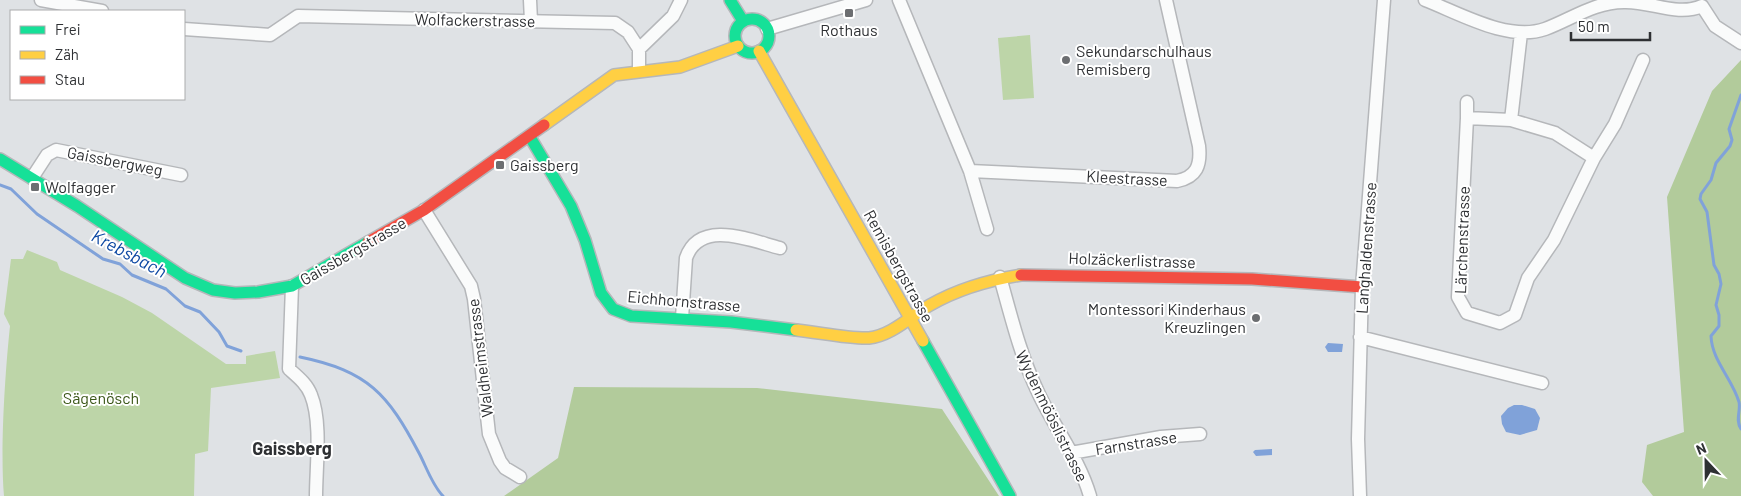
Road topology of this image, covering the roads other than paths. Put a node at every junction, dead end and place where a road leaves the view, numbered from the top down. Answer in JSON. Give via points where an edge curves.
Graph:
{"nodes":[{"id":1,"x":41,"y":0,"type":"edge"},
{"id":2,"x":530,"y":0,"type":"edge"},
{"id":3,"x":681,"y":0,"type":"edge"},
{"id":4,"x":730,"y":0,"type":"edge"},
{"id":5,"x":866,"y":0,"type":"edge"},
{"id":6,"x":899,"y":0,"type":"edge"},
{"id":7,"x":1166,"y":0,"type":"edge"},
{"id":8,"x":1384,"y":0,"type":"edge"},
{"id":9,"x":1425,"y":0,"type":"edge"},
{"id":10,"x":1702,"y":3,"type":"edge"},
{"id":11,"x":96,"y":10,"type":"edge"},
{"id":12,"x":530,"y":21,"type":"junction"},
{"id":13,"x":743,"y":21,"type":"junction"},
{"id":14,"x":185,"y":29,"type":"edge"},
{"id":15,"x":767,"y":29,"type":"junction"},
{"id":16,"x":1521,"y":33,"type":"junction"},
{"id":17,"x":1741,"y":43,"type":"edge"},
{"id":18,"x":738,"y":46,"type":"junction"},
{"id":19,"x":639,"y":50,"type":"junction"},
{"id":20,"x":759,"y":51,"type":"junction"},
{"id":21,"x":1644,"y":60,"type":"dead end"},
{"id":22,"x":639,"y":71,"type":"junction"},
{"id":23,"x":1467,"y":102,"type":"dead end"},
{"id":24,"x":1467,"y":118,"type":"junction"},
{"id":25,"x":1511,"y":120,"type":"junction"},
{"id":26,"x":530,"y":137,"type":"junction"},
{"id":27,"x":1594,"y":158,"type":"junction"},
{"id":28,"x":0,"y":159,"type":"edge"},
{"id":29,"x":970,"y":171,"type":"junction"},
{"id":30,"x":181,"y":175,"type":"dead end"},
{"id":31,"x":32,"y":178,"type":"junction"},
{"id":32,"x":424,"y":210,"type":"junction"},
{"id":33,"x":987,"y":229,"type":"dead end"},
{"id":34,"x":780,"y":248,"type":"dead end"},
{"id":35,"x":1000,"y":277,"type":"junction"},
{"id":36,"x":292,"y":286,"type":"junction"},
{"id":37,"x":1362,"y":287,"type":"junction"},
{"id":38,"x":682,"y":318,"type":"junction"},
{"id":39,"x":910,"y":318,"type":"junction"},
{"id":40,"x":1360,"y":337,"type":"junction"},
{"id":41,"x":1542,"y":382,"type":"dead end"},
{"id":42,"x":1200,"y":434,"type":"dead end"},
{"id":43,"x":1071,"y":454,"type":"junction"},
{"id":44,"x":520,"y":477,"type":"dead end"},
{"id":45,"x":316,"y":496,"type":"edge"},
{"id":46,"x":1010,"y":496,"type":"edge"},
{"id":47,"x":1090,"y":496,"type":"edge"},
{"id":48,"x":1360,"y":496,"type":"edge"}],
"edges":[{"from":1,"to":11,"type":"street"},
{"from":2,"to":12,"type":"street"},
{"from":3,"to":19,"type":"street","via":[[673,16]]},
{"from":4,"to":13,"type":"street"},
{"from":5,"to":15,"type":"street"},
{"from":6,"to":29,"type":"street"},
{"from":7,"to":29,"type":"street","name":"Kleestrasse","via":[[1199,146],[1200,166],[1195,173],[1177,181]]},
{"from":8,"to":37,"type":"street","name":"Langhaldenstrasse"},
{"from":9,"to":16,"type":"street","via":[[1501,30]]},
{"from":10,"to":16,"type":"street","via":[[1688,11],[1637,2],[1609,3],[1597,5],[1546,28]]},
{"from":10,"to":17,"type":"street","via":[[1715,26]]},
{"from":12,"to":14,"type":"street","name":"Wolfackerstrasse","via":[[298,16],[270,35]]},
{"from":12,"to":19,"type":"street","name":"Wolfackerstrasse","via":[[615,23],[628,32]]},
{"from":13,"to":15,"type":"street","via":[[757,20]]},
{"from":13,"to":18,"type":"street","via":[[736,30]]},
{"from":15,"to":20,"type":"street","via":[[768,41]]},
{"from":16,"to":25,"type":"street"},
{"from":18,"to":20,"type":"street","via":[[748,52]]},
{"from":18,"to":22,"type":"street","name":"Gaissbergstrasse","via":[[665,71]]},
{"from":19,"to":22,"type":"street"},
{"from":20,"to":39,"type":"street","name":"Remisbergstrasse"},
{"from":21,"to":27,"type":"street","name":"Lärchenstrasse","via":[[1615,124]]},
{"from":22,"to":26,"type":"street","name":"Gaissbergstrasse","via":[[614,75]]},
{"from":23,"to":24,"type":"street","name":"Lärchenstrasse"},
{"from":24,"to":25,"type":"street"},
{"from":24,"to":27,"type":"street","name":"Lärchenstrasse","via":[[1458,297],[1467,313],[1500,323],[1514,316],[1528,278],[1554,240]]},
{"from":25,"to":27,"type":"street","via":[[1555,133]]},
{"from":26,"to":32,"type":"street","name":"Gaissbergstrasse"},
{"from":26,"to":38,"type":"street","name":"Eichhornstrasse","via":[[571,206],[606,302],[631,316]]},
{"from":28,"to":31,"type":"street","name":"Gaissbergstrasse"},
{"from":29,"to":33,"type":"street"},
{"from":30,"to":31,"type":"street","name":"Gaissbergweg","via":[[56,150],[47,155]]},
{"from":31,"to":36,"type":"street","name":"Gaissbergstrasse","via":[[185,278],[213,290],[236,293]]},
{"from":32,"to":36,"type":"street","name":"Gaissbergstrasse"},
{"from":32,"to":44,"type":"street","name":"Waldheimstrasse","via":[[471,286],[489,434],[500,461]]},
{"from":34,"to":38,"type":"street","via":[[728,234],[710,235],[698,242],[686,258]]},
{"from":35,"to":37,"type":"street","name":"Holzäckerlistrasse","via":[[1070,274]]},
{"from":35,"to":39,"type":"street","name":"Holzäckerlistrasse","via":[[931,305]]},
{"from":35,"to":43,"type":"street","name":"Wydenmööslistrasse","via":[[1019,350]]},
{"from":36,"to":45,"type":"street","via":[[289,369],[311,395],[316,416]]},
{"from":37,"to":40,"type":"street","name":"Langhaldenstrasse"},
{"from":38,"to":39,"type":"street","name":"Eichhornstrasse","via":[[869,338],[884,335]]},
{"from":39,"to":46,"type":"street","name":"Remisbergstrasse"},
{"from":40,"to":41,"type":"street"},
{"from":40,"to":48,"type":"street","name":"Langhaldenstrasse"},
{"from":42,"to":43,"type":"street","name":"Farnstrasse","via":[[1162,437]]},
{"from":43,"to":47,"type":"street","name":"Wydenmööslistrasse"}]}
